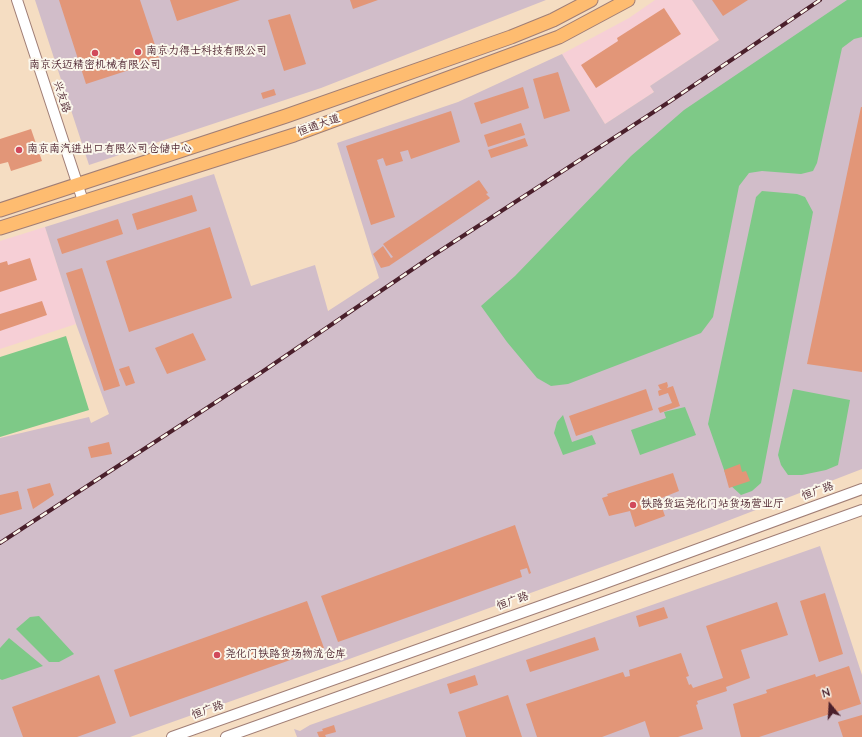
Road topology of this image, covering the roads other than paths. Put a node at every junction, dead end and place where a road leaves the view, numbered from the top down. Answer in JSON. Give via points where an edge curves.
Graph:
{"nodes":[{"id":1,"x":17,"y":0,"type":"edge"},
{"id":2,"x":591,"y":0,"type":"edge"},
{"id":3,"x":628,"y":0,"type":"edge"},
{"id":4,"x":78,"y":186,"type":"junction"},
{"id":5,"x":83,"y":201,"type":"junction"},
{"id":6,"x":0,"y":210,"type":"edge"},
{"id":7,"x":0,"y":228,"type":"edge"},
{"id":8,"x":862,"y":489,"type":"edge"},
{"id":9,"x":862,"y":510,"type":"edge"},
{"id":10,"x":172,"y":737,"type":"edge"},
{"id":11,"x":226,"y":737,"type":"edge"}],
"edges":[{"from":1,"to":4,"type":"street","name":"兴友路"},
{"from":2,"to":4,"type":"main road","name":"恒通大道","via":[[553,20],[511,37]]},
{"from":3,"to":5,"type":"main road","name":"恒通大道","via":[[559,37],[517,54],[294,135]]},
{"from":4,"to":5,"type":"street","name":"兴友路"},
{"from":4,"to":6,"type":"main road","name":"恒通大道"},
{"from":5,"to":7,"type":"main road","name":"恒通大道"},
{"from":8,"to":10,"type":"street","name":"恒广路"},
{"from":9,"to":11,"type":"street"}]}
